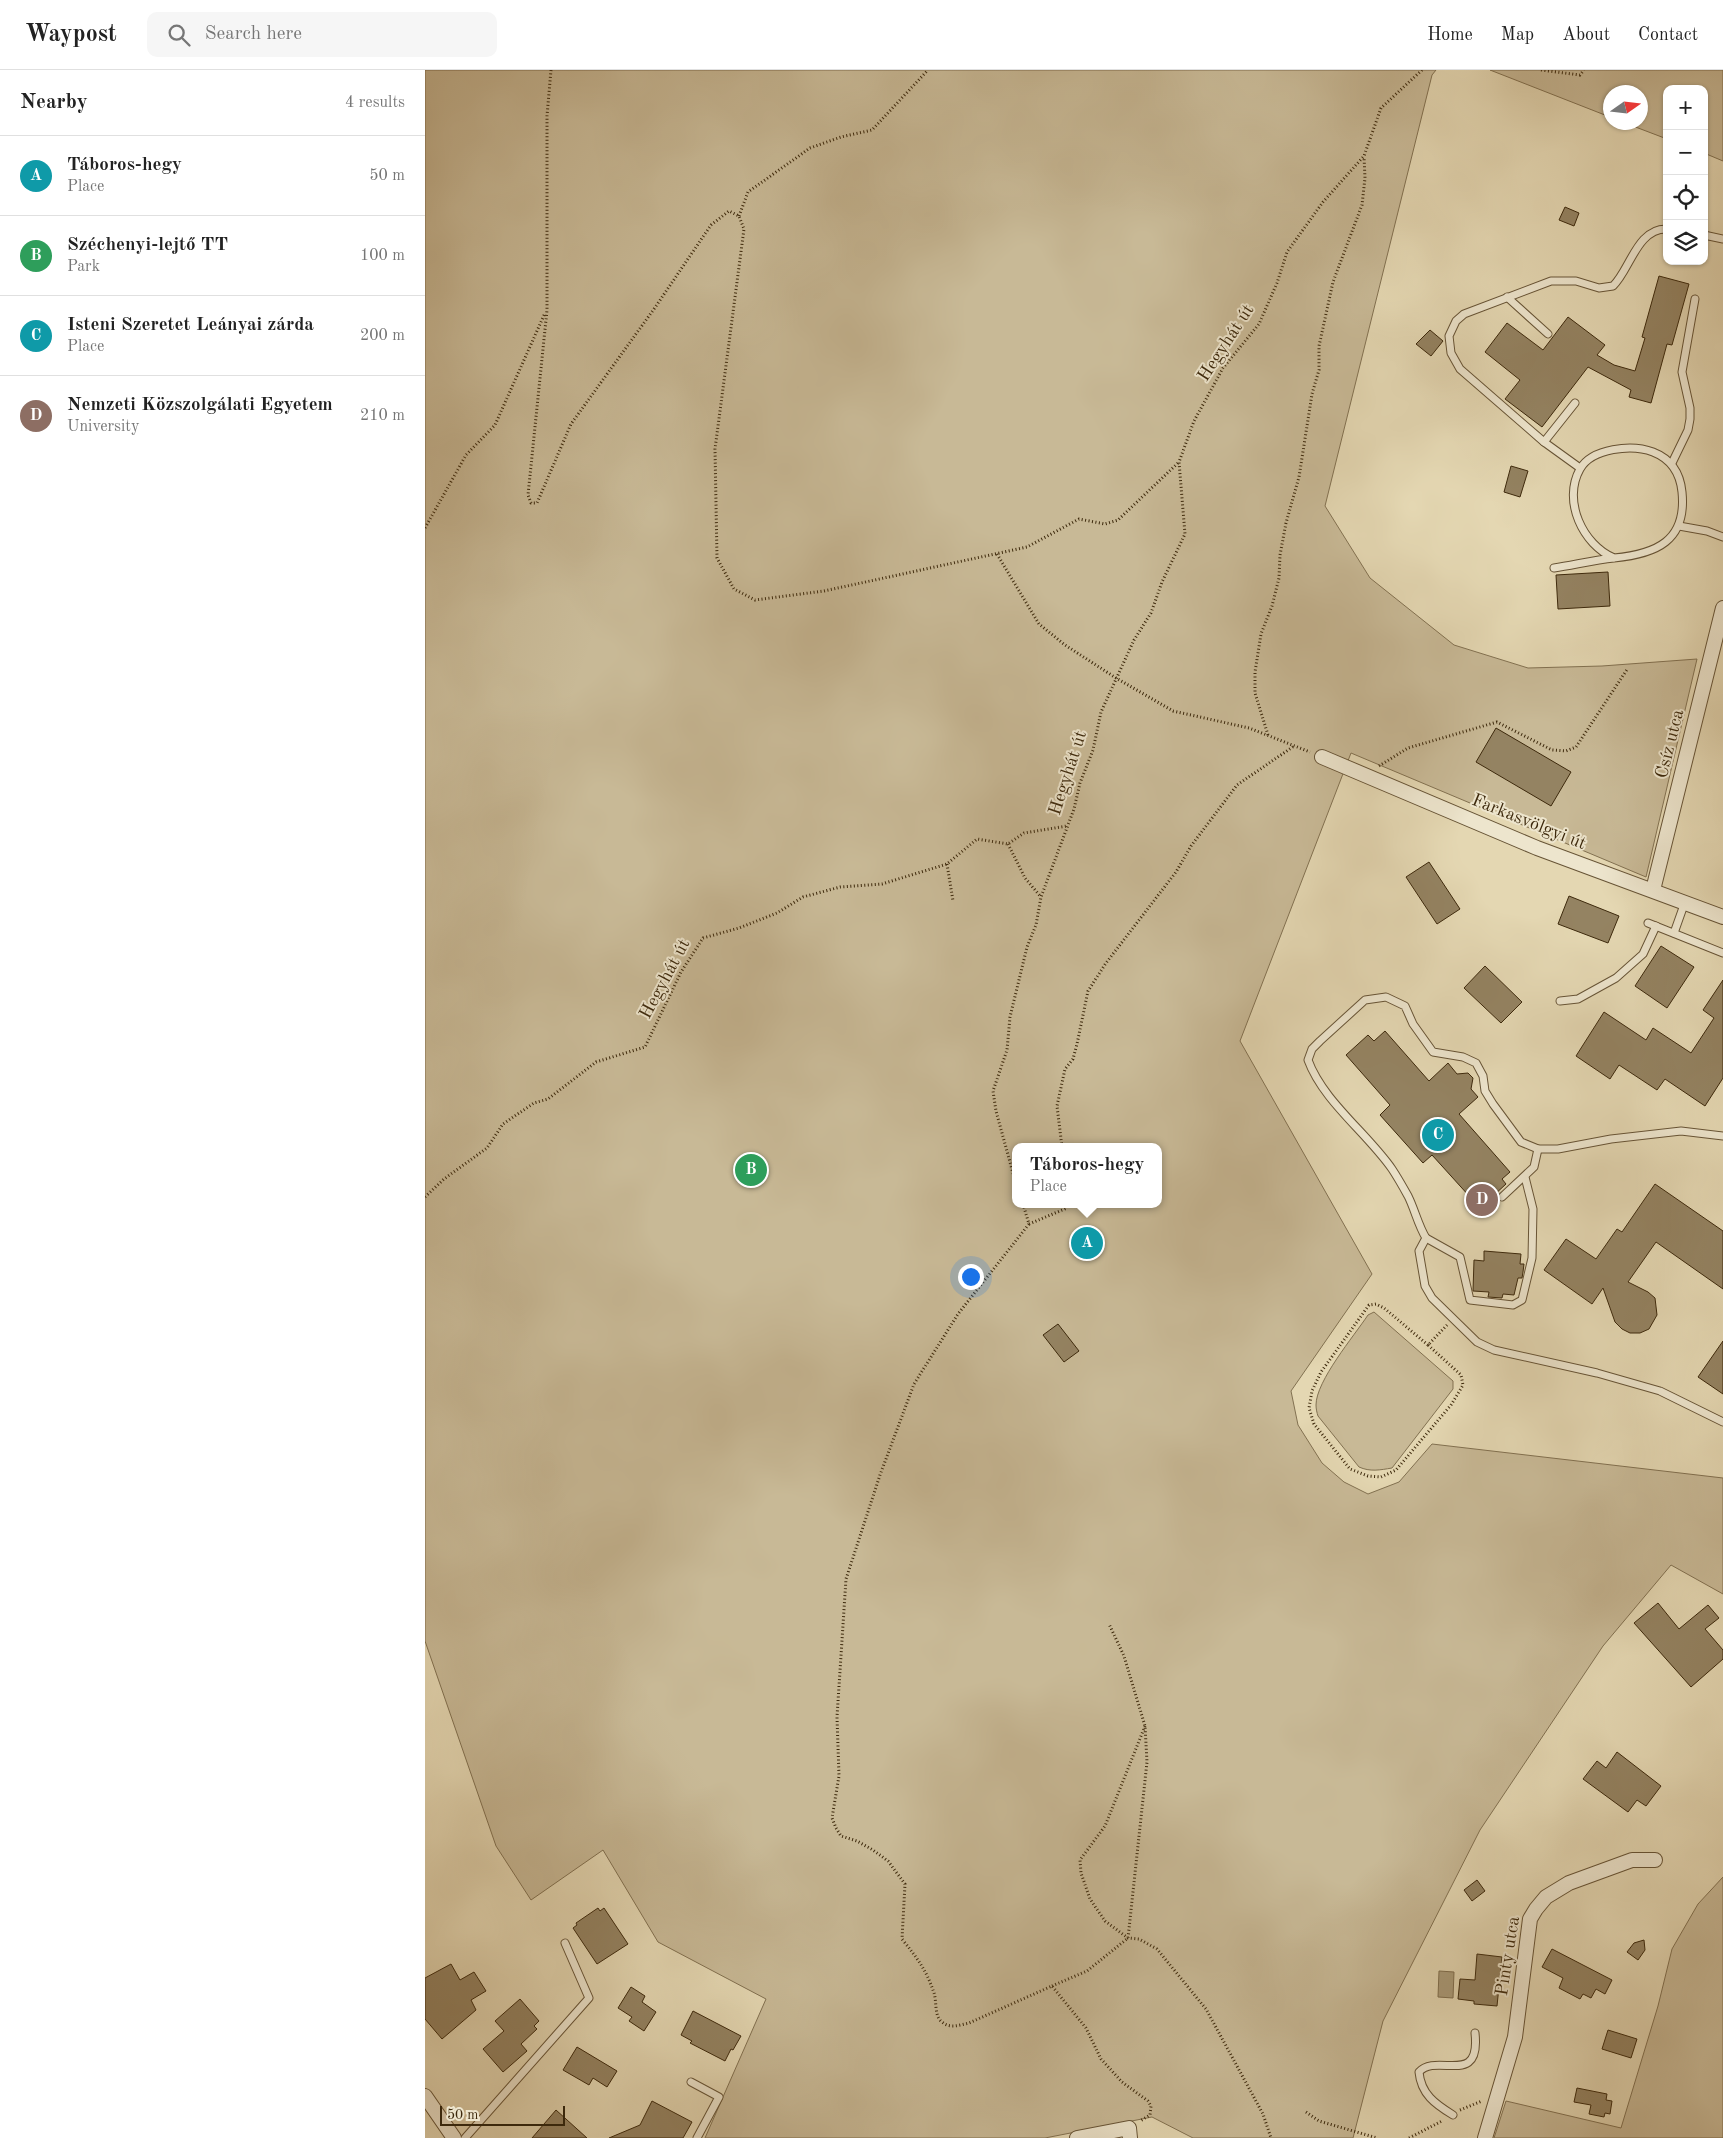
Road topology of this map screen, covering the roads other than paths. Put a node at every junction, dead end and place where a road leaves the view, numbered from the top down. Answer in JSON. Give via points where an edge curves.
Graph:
{"nodes":[{"id":1,"x":1663,"y":230,"type":"edge"},
{"id":2,"x":1708,"y":237,"type":"edge"},
{"id":3,"x":1723,"y":239,"type":"edge"},
{"id":4,"x":1507,"y":297,"type":"junction"},
{"id":5,"x":1695,"y":298,"type":"dead end"},
{"id":6,"x":1548,"y":334,"type":"dead end"},
{"id":7,"x":1575,"y":402,"type":"dead end"},
{"id":8,"x":1544,"y":442,"type":"junction"},
{"id":9,"x":1672,"y":463,"type":"junction"},
{"id":10,"x":1581,"y":468,"type":"junction"},
{"id":11,"x":1679,"y":526,"type":"junction"},
{"id":12,"x":1723,"y":536,"type":"edge"},
{"id":13,"x":1614,"y":558,"type":"junction"},
{"id":14,"x":1554,"y":568,"type":"dead end"},
{"id":15,"x":1723,"y":608,"type":"edge"},
{"id":16,"x":1323,"y":757,"type":"road end"},
{"id":17,"x":1653,"y":890,"type":"junction"},
{"id":18,"x":1685,"y":902,"type":"junction"},
{"id":19,"x":1723,"y":917,"type":"edge"},
{"id":20,"x":1648,"y":923,"type":"dead end"},
{"id":21,"x":1656,"y":926,"type":"junction"},
{"id":22,"x":1674,"y":933,"type":"junction"},
{"id":23,"x":1723,"y":953,"type":"edge"},
{"id":24,"x":1560,"y":1001,"type":"dead end"},
{"id":25,"x":1723,"y":1136,"type":"edge"},
{"id":26,"x":1538,"y":1149,"type":"junction"},
{"id":27,"x":1525,"y":1177,"type":"junction"},
{"id":28,"x":1502,"y":1197,"type":"dead end"},
{"id":29,"x":1426,"y":1238,"type":"junction"},
{"id":30,"x":1723,"y":1422,"type":"edge"},
{"id":31,"x":1655,"y":1860,"type":"dead end"},
{"id":32,"x":565,"y":1943,"type":"dead end"},
{"id":33,"x":1475,"y":2033,"type":"dead end"},
{"id":34,"x":691,"y":2082,"type":"dead end"},
{"id":35,"x":425,"y":2096,"type":"edge"},
{"id":36,"x":1453,"y":2115,"type":"dead end"},
{"id":37,"x":1130,"y":2133,"type":"edge"},
{"id":38,"x":454,"y":2138,"type":"edge"},
{"id":39,"x":465,"y":2138,"type":"edge"},
{"id":40,"x":697,"y":2138,"type":"edge"},
{"id":41,"x":1077,"y":2138,"type":"edge"},
{"id":42,"x":1485,"y":2138,"type":"edge"}],
"edges":[{"from":1,"to":4,"type":"lane","via":[[1654,231],[1642,241],[1613,286],[1599,288],[1576,281],[1556,280]]},
{"from":2,"to":3,"type":"lane"},
{"from":4,"to":6,"type":"lane"},
{"from":4,"to":8,"type":"lane","via":[[1464,314],[1456,321],[1449,336],[1451,353],[1460,369]]},
{"from":5,"to":9,"type":"lane","via":[[1682,372],[1690,419]]},
{"from":7,"to":8,"type":"lane"},
{"from":8,"to":10,"type":"lane"},
{"from":9,"to":10,"type":"lane","via":[[1652,451],[1630,447],[1599,454]]},
{"from":9,"to":11,"type":"lane","via":[[1681,486],[1683,508]]},
{"from":10,"to":13,"type":"lane","via":[[1573,494],[1578,520],[1598,549]]},
{"from":11,"to":12,"type":"lane"},
{"from":11,"to":13,"type":"lane","via":[[1666,541],[1650,551]]},
{"from":13,"to":14,"type":"lane"},
{"from":15,"to":17,"type":"street","name":"Csíz utca"},
{"from":16,"to":17,"type":"street","name":"Farkasvölgyi út","via":[[1537,848]]},
{"from":17,"to":18,"type":"street","name":"Farkasvölgyi út"},
{"from":18,"to":19,"type":"street","name":"Farkasvölgyi út"},
{"from":18,"to":22,"type":"lane"},
{"from":20,"to":21,"type":"lane"},
{"from":21,"to":22,"type":"lane"},
{"from":21,"to":24,"type":"lane","via":[[1643,954],[1616,978],[1578,999]]},
{"from":22,"to":23,"type":"lane"},
{"from":25,"to":26,"type":"lane","via":[[1681,1131],[1611,1139],[1558,1150]]},
{"from":26,"to":27,"type":"lane","via":[[1534,1168]]},
{"from":26,"to":29,"type":"lane","via":[[1521,1142],[1493,1104],[1476,1063],[1463,1057],[1433,1052],[1413,1024],[1405,1006],[1386,997],[1365,1000],[1312,1049],[1308,1060],[1319,1083],[1392,1170],[1409,1197]]},
{"from":27,"to":28,"type":"lane"},
{"from":27,"to":29,"type":"lane","via":[[1533,1209],[1532,1258],[1521,1300],[1513,1305],[1470,1300],[1460,1257]]},
{"from":29,"to":30,"type":"lane","via":[[1419,1251],[1425,1286],[1432,1298],[1477,1342],[1494,1350],[1660,1391]]},
{"from":31,"to":42,"type":"street","name":"Pinty utca","via":[[1632,1860],[1569,1883],[1546,1897],[1536,1909],[1530,1919],[1515,2037]]},
{"from":32,"to":39,"type":"lane","via":[[589,1998]]},
{"from":33,"to":36,"type":"lane","via":[[1472,2059],[1452,2067],[1430,2065],[1419,2072],[1425,2093]]},
{"from":34,"to":40,"type":"lane","via":[[719,2097]]},
{"from":35,"to":38,"type":"street"},
{"from":37,"to":41,"type":"street"}]}
